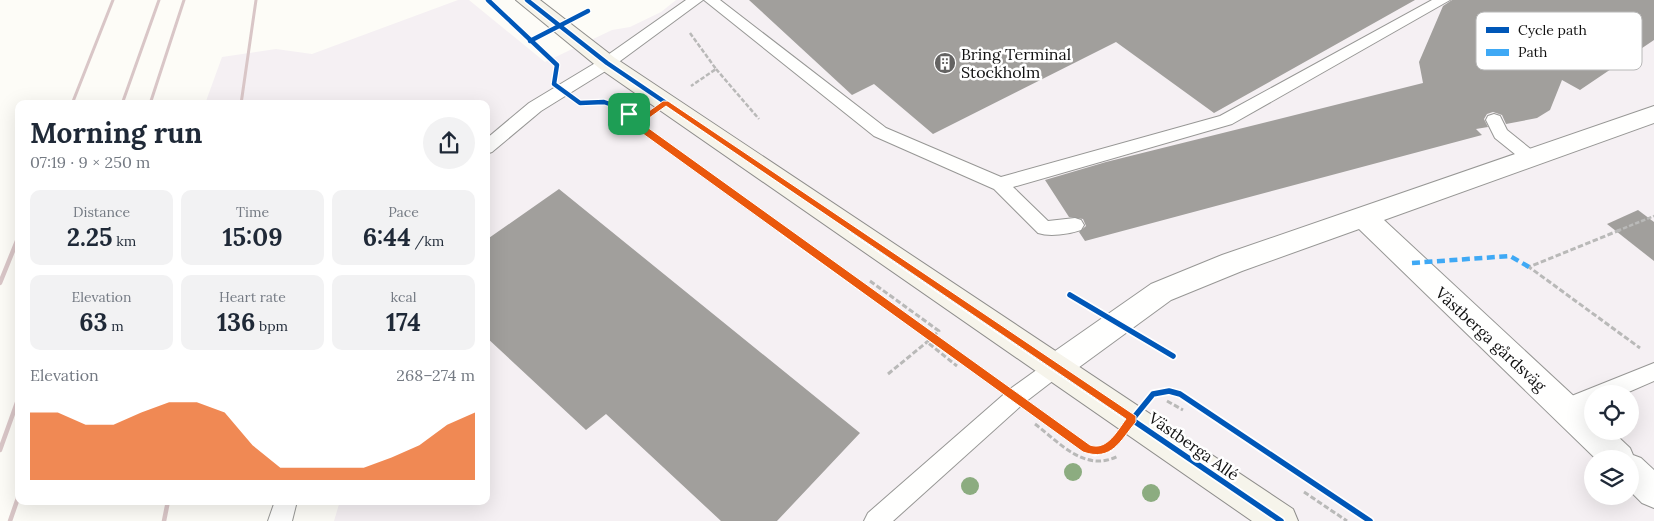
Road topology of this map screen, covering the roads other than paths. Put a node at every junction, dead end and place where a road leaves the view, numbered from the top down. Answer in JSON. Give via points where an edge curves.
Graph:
{"nodes":[{"id":1,"x":527,"y":0,"type":"edge"},
{"id":2,"x":696,"y":0,"type":"edge"},
{"id":3,"x":711,"y":0,"type":"edge"},
{"id":4,"x":1444,"y":0,"type":"edge"},
{"id":5,"x":607,"y":64,"type":"junction"},
{"id":6,"x":1654,"y":114,"type":"edge"},
{"id":7,"x":1494,"y":120,"type":"dead end"},
{"id":8,"x":490,"y":145,"type":"edge"},
{"id":9,"x":1532,"y":159,"type":"junction"},
{"id":10,"x":1000,"y":184,"type":"junction"},
{"id":11,"x":1365,"y":218,"type":"junction"},
{"id":12,"x":1074,"y":225,"type":"dead end"},
{"id":13,"x":1056,"y":367,"type":"junction"},
{"id":14,"x":1654,"y":372,"type":"edge"},
{"id":15,"x":1623,"y":385,"type":"edge"},
{"id":16,"x":1584,"y":400,"type":"edge"},
{"id":17,"x":1566,"y":408,"type":"junction"},
{"id":18,"x":1610,"y":450,"type":"edge"},
{"id":19,"x":1639,"y":478,"type":"edge"},
{"id":20,"x":1654,"y":492,"type":"edge"},
{"id":21,"x":285,"y":505,"type":"edge"},
{"id":22,"x":280,"y":521,"type":"edge"},
{"id":23,"x":876,"y":521,"type":"edge"},
{"id":24,"x":1281,"y":521,"type":"edge"}],
"edges":[{"from":1,"to":5,"type":"street","name":"Västberga Allé"},
{"from":2,"to":5,"type":"lane"},
{"from":3,"to":10,"type":"lane","via":[[880,132]]},
{"from":4,"to":10,"type":"lane","via":[[1226,120]]},
{"from":5,"to":8,"type":"lane","via":[[535,107]]},
{"from":5,"to":13,"type":"street","name":"Västberga Allé"},
{"from":6,"to":9,"type":"street"},
{"from":7,"to":9,"type":"lane","via":[[1500,134]]},
{"from":9,"to":11,"type":"street"},
{"from":10,"to":12,"type":"lane","via":[[1044,228]]},
{"from":11,"to":13,"type":"street","via":[[1232,263],[1161,292]]},
{"from":11,"to":17,"type":"street","name":"Västberga gårdsväg"},
{"from":13,"to":23,"type":"lane","via":[[1012,400]]},
{"from":13,"to":24,"type":"street","name":"Västberga Allé"},
{"from":14,"to":15,"type":"lane"},
{"from":16,"to":17,"type":"lane"},
{"from":17,"to":18,"type":"street","name":"Västberga gårdsväg"},
{"from":19,"to":20,"type":"street"},
{"from":21,"to":22,"type":"lane"}]}
